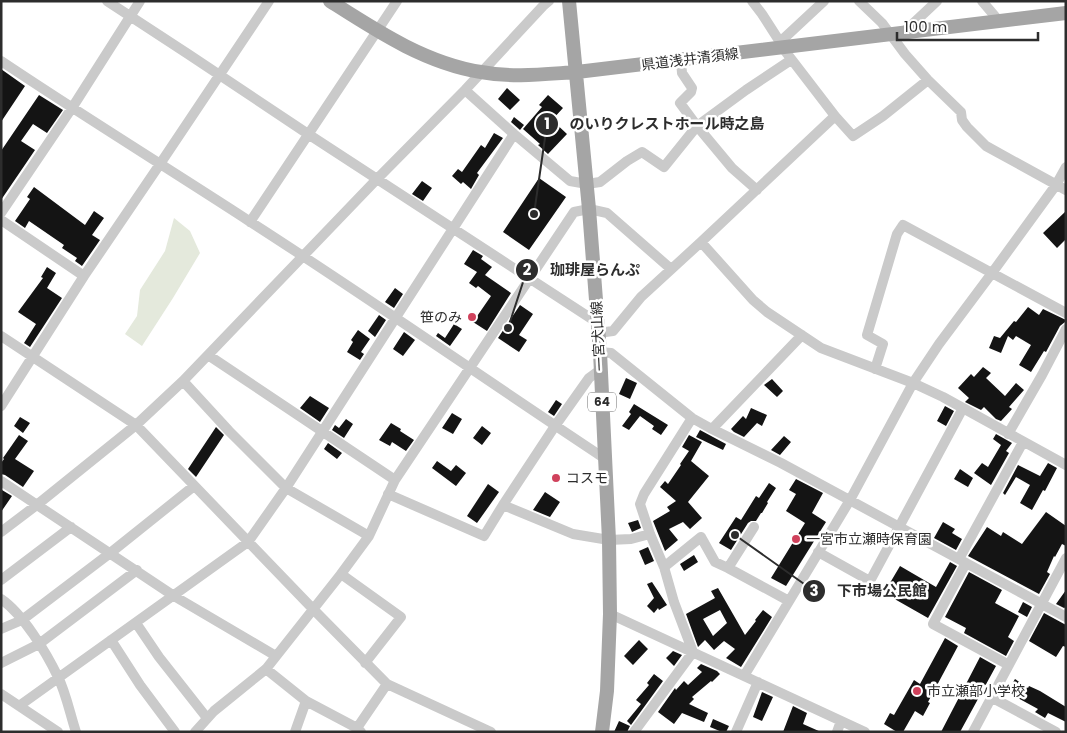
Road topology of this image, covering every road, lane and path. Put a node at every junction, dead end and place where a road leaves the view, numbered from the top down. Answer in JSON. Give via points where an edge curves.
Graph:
{"nodes":[{"id":1,"x":107,"y":1,"type":"edge"},
{"id":2,"x":140,"y":1,"type":"edge"},
{"id":3,"x":268,"y":1,"type":"edge"},
{"id":4,"x":330,"y":1,"type":"edge"},
{"id":5,"x":397,"y":1,"type":"edge"},
{"id":6,"x":569,"y":1,"type":"edge"},
{"id":7,"x":752,"y":1,"type":"edge"},
{"id":8,"x":824,"y":1,"type":"edge"},
{"id":9,"x":859,"y":1,"type":"edge"},
{"id":10,"x":937,"y":1,"type":"edge"},
{"id":11,"x":982,"y":1,"type":"edge"},
{"id":12,"x":542,"y":3,"type":"edge"},
{"id":13,"x":1066,"y":13,"type":"edge"},
{"id":14,"x":130,"y":16,"type":"junction"},
{"id":15,"x":999,"y":21,"type":"junction"},
{"id":16,"x":377,"y":32,"type":"junction"},
{"id":17,"x":897,"y":33,"type":"junction"},
{"id":18,"x":781,"y":45,"type":"junction"},
{"id":19,"x":791,"y":60,"type":"junction"},
{"id":20,"x":1,"y":61,"type":"edge"},
{"id":21,"x":681,"y":61,"type":"junction"},
{"id":22,"x":482,"y":72,"type":"junction"},
{"id":23,"x":577,"y":72,"type":"junction"},
{"id":24,"x":219,"y":75,"type":"junction"},
{"id":25,"x":928,"y":80,"type":"junction"},
{"id":26,"x":465,"y":90,"type":"junction"},
{"id":27,"x":72,"y":108,"type":"junction"},
{"id":28,"x":835,"y":116,"type":"junction"},
{"id":29,"x":697,"y":126,"type":"junction"},
{"id":30,"x":308,"y":134,"type":"junction"},
{"id":31,"x":514,"y":134,"type":"junction"},
{"id":32,"x":160,"y":164,"type":"junction"},
{"id":33,"x":1066,"y":168,"type":"edge"},
{"id":34,"x":377,"y":178,"type":"junction"},
{"id":35,"x":587,"y":184,"type":"junction"},
{"id":36,"x":1056,"y":185,"type":"junction"},
{"id":37,"x":757,"y":190,"type":"junction"},
{"id":38,"x":1066,"y":190,"type":"edge"},
{"id":39,"x":589,"y":209,"type":"junction"},
{"id":40,"x":1,"y":213,"type":"edge"},
{"id":41,"x":1,"y":220,"type":"edge"},
{"id":42,"x":250,"y":222,"type":"junction"},
{"id":43,"x":453,"y":229,"type":"junction"},
{"id":44,"x":701,"y":242,"type":"junction"},
{"id":45,"x":302,"y":256,"type":"junction"},
{"id":46,"x":671,"y":269,"type":"junction"},
{"id":47,"x":992,"y":273,"type":"junction"},
{"id":48,"x":84,"y":276,"type":"junction"},
{"id":49,"x":529,"y":278,"type":"junction"},
{"id":50,"x":1066,"y":313,"type":"edge"},
{"id":51,"x":396,"y":318,"type":"junction"},
{"id":52,"x":598,"y":328,"type":"junction"},
{"id":53,"x":1066,"y":330,"type":"edge"},
{"id":54,"x":802,"y":335,"type":"junction"},
{"id":55,"x":1,"y":336,"type":"edge"},
{"id":56,"x":600,"y":352,"type":"junction"},
{"id":57,"x":208,"y":355,"type":"junction"},
{"id":58,"x":33,"y":358,"type":"junction"},
{"id":59,"x":470,"y":367,"type":"junction"},
{"id":60,"x":875,"y":369,"type":"junction"},
{"id":61,"x":600,"y":370,"type":"junction"},
{"id":62,"x":183,"y":381,"type":"junction"},
{"id":63,"x":913,"y":383,"type":"junction"},
{"id":64,"x":1,"y":406,"type":"edge"},
{"id":65,"x":963,"y":408,"type":"junction"},
{"id":66,"x":692,"y":418,"type":"junction"},
{"id":67,"x":136,"y":425,"type":"junction"},
{"id":68,"x":555,"y":426,"type":"junction"},
{"id":69,"x":712,"y":429,"type":"junction"},
{"id":70,"x":322,"y":431,"type":"junction"},
{"id":71,"x":1008,"y":434,"type":"junction"},
{"id":72,"x":1023,"y":442,"type":"junction"},
{"id":73,"x":604,"y":458,"type":"junction"},
{"id":74,"x":1066,"y":465,"type":"edge"},
{"id":75,"x":395,"y":480,"type":"junction"},
{"id":76,"x":1,"y":481,"type":"edge"},
{"id":77,"x":194,"y":486,"type":"junction"},
{"id":78,"x":286,"y":488,"type":"junction"},
{"id":79,"x":388,"y":494,"type":"junction"},
{"id":80,"x":850,"y":500,"type":"junction"},
{"id":81,"x":38,"y":504,"type":"junction"},
{"id":82,"x":503,"y":505,"type":"junction"},
{"id":83,"x":899,"y":526,"type":"junction"},
{"id":84,"x":71,"y":527,"type":"junction"},
{"id":85,"x":754,"y":527,"type":"dead end"},
{"id":86,"x":1,"y":532,"type":"edge"},
{"id":87,"x":650,"y":534,"type":"junction"},
{"id":88,"x":369,"y":536,"type":"junction"},
{"id":89,"x":608,"y":540,"type":"junction"},
{"id":90,"x":248,"y":542,"type":"junction"},
{"id":91,"x":818,"y":552,"type":"junction"},
{"id":92,"x":109,"y":554,"type":"junction"},
{"id":93,"x":1066,"y":558,"type":"edge"},
{"id":94,"x":963,"y":561,"type":"junction"},
{"id":95,"x":664,"y":567,"type":"junction"},
{"id":96,"x":728,"y":568,"type":"junction"},
{"id":97,"x":137,"y":570,"type":"junction"},
{"id":98,"x":340,"y":574,"type":"junction"},
{"id":99,"x":1,"y":580,"type":"edge"},
{"id":100,"x":174,"y":596,"type":"junction"},
{"id":101,"x":1,"y":599,"type":"edge"},
{"id":102,"x":789,"y":601,"type":"junction"},
{"id":103,"x":1041,"y":604,"type":"junction"},
{"id":104,"x":313,"y":609,"type":"junction"},
{"id":105,"x":610,"y":614,"type":"junction"},
{"id":106,"x":1066,"y":617,"type":"edge"},
{"id":107,"x":22,"y":620,"type":"junction"},
{"id":108,"x":136,"y":623,"type":"junction"},
{"id":109,"x":1,"y":629,"type":"edge"},
{"id":110,"x":111,"y":640,"type":"junction"},
{"id":111,"x":39,"y":644,"type":"junction"},
{"id":112,"x":693,"y":652,"type":"junction"},
{"id":113,"x":276,"y":656,"type":"junction"},
{"id":114,"x":1,"y":663,"type":"edge"},
{"id":115,"x":365,"y":663,"type":"junction"},
{"id":116,"x":1008,"y":665,"type":"junction"},
{"id":117,"x":266,"y":669,"type":"junction"},
{"id":118,"x":744,"y":676,"type":"junction"},
{"id":119,"x":58,"y":677,"type":"junction"},
{"id":120,"x":758,"y":682,"type":"junction"},
{"id":121,"x":387,"y":684,"type":"junction"},
{"id":122,"x":1,"y":694,"type":"edge"},
{"id":123,"x":991,"y":697,"type":"junction"},
{"id":124,"x":306,"y":701,"type":"junction"},
{"id":125,"x":19,"y":706,"type":"junction"},
{"id":126,"x":207,"y":718,"type":"junction"},
{"id":127,"x":842,"y":721,"type":"junction"},
{"id":128,"x":359,"y":730,"type":"edge"},
{"id":129,"x":58,"y":732,"type":"edge"},
{"id":130,"x":76,"y":732,"type":"edge"},
{"id":131,"x":175,"y":732,"type":"edge"},
{"id":132,"x":195,"y":732,"type":"edge"},
{"id":133,"x":295,"y":732,"type":"edge"},
{"id":134,"x":491,"y":732,"type":"edge"},
{"id":135,"x":602,"y":732,"type":"edge"},
{"id":136,"x":634,"y":732,"type":"edge"},
{"id":137,"x":736,"y":732,"type":"edge"},
{"id":138,"x":836,"y":732,"type":"edge"},
{"id":139,"x":865,"y":732,"type":"edge"},
{"id":140,"x":972,"y":732,"type":"edge"},
{"id":141,"x":1056,"y":732,"type":"edge"}],
"edges":[{"from":1,"to":14,"type":"street"},
{"from":2,"to":14,"type":"street"},
{"from":3,"to":24,"type":"street"},
{"from":4,"to":16,"type":"main road","name":"県道浅井清須線"},
{"from":5,"to":16,"type":"street"},
{"from":6,"to":23,"type":"main road","name":"一宮犬山線","number":"64"},
{"from":7,"to":18,"type":"street"},
{"from":8,"to":18,"type":"street"},
{"from":9,"to":17,"type":"street"},
{"from":10,"to":17,"type":"street"},
{"from":11,"to":15,"type":"street"},
{"from":12,"to":22,"type":"street"},
{"from":13,"to":15,"type":"main road","name":"県道浅井清須線"},
{"from":14,"to":24,"type":"street"},
{"from":14,"to":27,"type":"street"},
{"from":15,"to":17,"type":"main road","name":"県道浅井清須線"},
{"from":16,"to":22,"type":"main road","name":"県道浅井清須線","via":[[420,54]]},
{"from":16,"to":30,"type":"street"},
{"from":17,"to":18,"type":"main road","name":"県道浅井清須線"},
{"from":17,"to":25,"type":"street","via":[[905,54]]},
{"from":18,"to":19,"type":"street"},
{"from":18,"to":21,"type":"main road","name":"県道浅井清須線"},
{"from":19,"to":28,"type":"street"},
{"from":19,"to":29,"type":"street"},
{"from":20,"to":27,"type":"street"},
{"from":21,"to":23,"type":"main road","name":"県道浅井清須線"},
{"from":21,"to":29,"type":"street","via":[[682,73],[692,88],[680,103]]},
{"from":22,"to":23,"type":"main road","name":"県道浅井清須線","via":[[519,75]]},
{"from":22,"to":26,"type":"street"},
{"from":23,"to":35,"type":"main road","name":"一宮犬山線","number":"64"},
{"from":24,"to":30,"type":"street"},
{"from":24,"to":32,"type":"street"},
{"from":25,"to":28,"type":"street","via":[[853,136]]},
{"from":25,"to":36,"type":"street","via":[[961,112],[967,127],[986,146]]},
{"from":26,"to":31,"type":"street"},
{"from":26,"to":34,"type":"street"},
{"from":27,"to":32,"type":"street"},
{"from":27,"to":40,"type":"street"},
{"from":28,"to":37,"type":"street"},
{"from":29,"to":35,"type":"street","via":[[664,167],[642,152],[600,182]]},
{"from":29,"to":37,"type":"street","via":[[732,168]]},
{"from":30,"to":34,"type":"street"},
{"from":30,"to":42,"type":"street"},
{"from":31,"to":35,"type":"street","via":[[570,181]]},
{"from":31,"to":43,"type":"street"},
{"from":32,"to":42,"type":"street"},
{"from":32,"to":48,"type":"street"},
{"from":33,"to":36,"type":"street"},
{"from":34,"to":43,"type":"street"},
{"from":34,"to":45,"type":"street"},
{"from":35,"to":39,"type":"main road","name":"一宮犬山線","number":"64"},
{"from":36,"to":38,"type":"street"},
{"from":36,"to":47,"type":"street"},
{"from":37,"to":44,"type":"street"},
{"from":39,"to":46,"type":"street","via":[[607,213]]},
{"from":39,"to":49,"type":"street","via":[[574,212]]},
{"from":39,"to":52,"type":"main road","name":"一宮犬山線","number":"64"},
{"from":41,"to":48,"type":"street"},
{"from":42,"to":45,"type":"street"},
{"from":43,"to":49,"type":"street"},
{"from":43,"to":51,"type":"street"},
{"from":44,"to":46,"type":"street"},
{"from":44,"to":54,"type":"street","via":[[753,300]]},
{"from":45,"to":51,"type":"street"},
{"from":45,"to":57,"type":"street"},
{"from":46,"to":52,"type":"street","via":[[641,297],[613,332]]},
{"from":47,"to":50,"type":"street"},
{"from":47,"to":60,"type":"street","via":[[903,225],[897,234],[867,335],[883,344]]},
{"from":47,"to":63,"type":"street"},
{"from":48,"to":58,"type":"street"},
{"from":49,"to":52,"type":"street"},
{"from":49,"to":59,"type":"street"},
{"from":51,"to":59,"type":"street"},
{"from":51,"to":70,"type":"street"},
{"from":52,"to":56,"type":"main road","name":"一宮犬山線","number":"64"},
{"from":53,"to":71,"type":"street"},
{"from":54,"to":60,"type":"street","via":[[822,348]]},
{"from":54,"to":69,"type":"street"},
{"from":55,"to":58,"type":"street"},
{"from":56,"to":61,"type":"main road","name":"一宮犬山線","number":"64"},
{"from":56,"to":66,"type":"street","via":[[612,353]]},
{"from":57,"to":62,"type":"street"},
{"from":57,"to":70,"type":"street"},
{"from":58,"to":64,"type":"street"},
{"from":58,"to":67,"type":"street"},
{"from":59,"to":68,"type":"street"},
{"from":59,"to":75,"type":"street"},
{"from":60,"to":63,"type":"street"},
{"from":61,"to":68,"type":"street","via":[[589,378]]},
{"from":61,"to":73,"type":"main road","name":"一宮犬山線","number":"64"},
{"from":62,"to":67,"type":"street"},
{"from":62,"to":78,"type":"street"},
{"from":63,"to":65,"type":"street"},
{"from":63,"to":80,"type":"street"},
{"from":65,"to":71,"type":"street"},
{"from":65,"to":83,"type":"street"},
{"from":66,"to":69,"type":"street"},
{"from":66,"to":87,"type":"street","via":[[640,504]]},
{"from":67,"to":77,"type":"street"},
{"from":67,"to":81,"type":"street"},
{"from":68,"to":73,"type":"street"},
{"from":68,"to":82,"type":"street"},
{"from":69,"to":80,"type":"street"},
{"from":70,"to":75,"type":"street"},
{"from":70,"to":78,"type":"street"},
{"from":71,"to":72,"type":"street"},
{"from":72,"to":74,"type":"street"},
{"from":72,"to":94,"type":"street"},
{"from":73,"to":89,"type":"main road","name":"一宮犬山線","number":"64"},
{"from":75,"to":79,"type":"street"},
{"from":76,"to":81,"type":"street"},
{"from":77,"to":90,"type":"street"},
{"from":77,"to":92,"type":"street"},
{"from":78,"to":88,"type":"street"},
{"from":78,"to":90,"type":"street"},
{"from":79,"to":82,"type":"street","via":[[484,536]]},
{"from":79,"to":88,"type":"street"},
{"from":80,"to":83,"type":"street"},
{"from":80,"to":91,"type":"street"},
{"from":81,"to":84,"type":"street"},
{"from":81,"to":86,"type":"street"},
{"from":82,"to":89,"type":"street","via":[[573,534]]},
{"from":83,"to":91,"type":"street","via":[[870,581]]},
{"from":83,"to":94,"type":"street"},
{"from":84,"to":92,"type":"street"},
{"from":84,"to":99,"type":"street"},
{"from":85,"to":96,"type":"street"},
{"from":87,"to":89,"type":"street"},
{"from":87,"to":95,"type":"street"},
{"from":88,"to":98,"type":"street"},
{"from":89,"to":105,"type":"main road","name":"一宮犬山線","number":"64"},
{"from":90,"to":100,"type":"street"},
{"from":90,"to":104,"type":"street"},
{"from":91,"to":102,"type":"street"},
{"from":92,"to":97,"type":"street"},
{"from":92,"to":107,"type":"street"},
{"from":93,"to":103,"type":"street"},
{"from":94,"to":103,"type":"street"},
{"from":94,"to":116,"type":"street","via":[[934,624]]},
{"from":95,"to":96,"type":"street","via":[[701,537],[715,562]]},
{"from":95,"to":112,"type":"street"},
{"from":96,"to":102,"type":"street"},
{"from":97,"to":100,"type":"street"},
{"from":97,"to":111,"type":"street"},
{"from":98,"to":104,"type":"street"},
{"from":98,"to":115,"type":"street","via":[[401,617]]},
{"from":100,"to":108,"type":"street"},
{"from":100,"to":113,"type":"street"},
{"from":101,"to":107,"type":"street"},
{"from":102,"to":118,"type":"street"},
{"from":103,"to":106,"type":"street"},
{"from":103,"to":116,"type":"street"},
{"from":104,"to":113,"type":"street"},
{"from":104,"to":115,"type":"street"},
{"from":105,"to":112,"type":"street"},
{"from":105,"to":135,"type":"main road","name":"一宮犬山線","number":"64"},
{"from":107,"to":109,"type":"street"},
{"from":107,"to":111,"type":"street"},
{"from":108,"to":110,"type":"street"},
{"from":108,"to":126,"type":"street"},
{"from":110,"to":119,"type":"street"},
{"from":110,"to":131,"type":"street"},
{"from":111,"to":114,"type":"street"},
{"from":111,"to":119,"type":"street"},
{"from":112,"to":118,"type":"street"},
{"from":112,"to":136,"type":"street"},
{"from":113,"to":117,"type":"street"},
{"from":115,"to":121,"type":"street"},
{"from":116,"to":123,"type":"street"},
{"from":117,"to":124,"type":"street"},
{"from":117,"to":126,"type":"street"},
{"from":118,"to":120,"type":"street"},
{"from":119,"to":125,"type":"street"},
{"from":119,"to":130,"type":"street"},
{"from":120,"to":127,"type":"street"},
{"from":120,"to":137,"type":"street"},
{"from":121,"to":128,"type":"street"},
{"from":121,"to":134,"type":"street"},
{"from":122,"to":125,"type":"street"},
{"from":123,"to":140,"type":"street"},
{"from":123,"to":141,"type":"street"},
{"from":124,"to":128,"type":"street"},
{"from":124,"to":133,"type":"street"},
{"from":125,"to":129,"type":"street"},
{"from":126,"to":132,"type":"street"},
{"from":127,"to":138,"type":"street"},
{"from":127,"to":139,"type":"street"}]}
